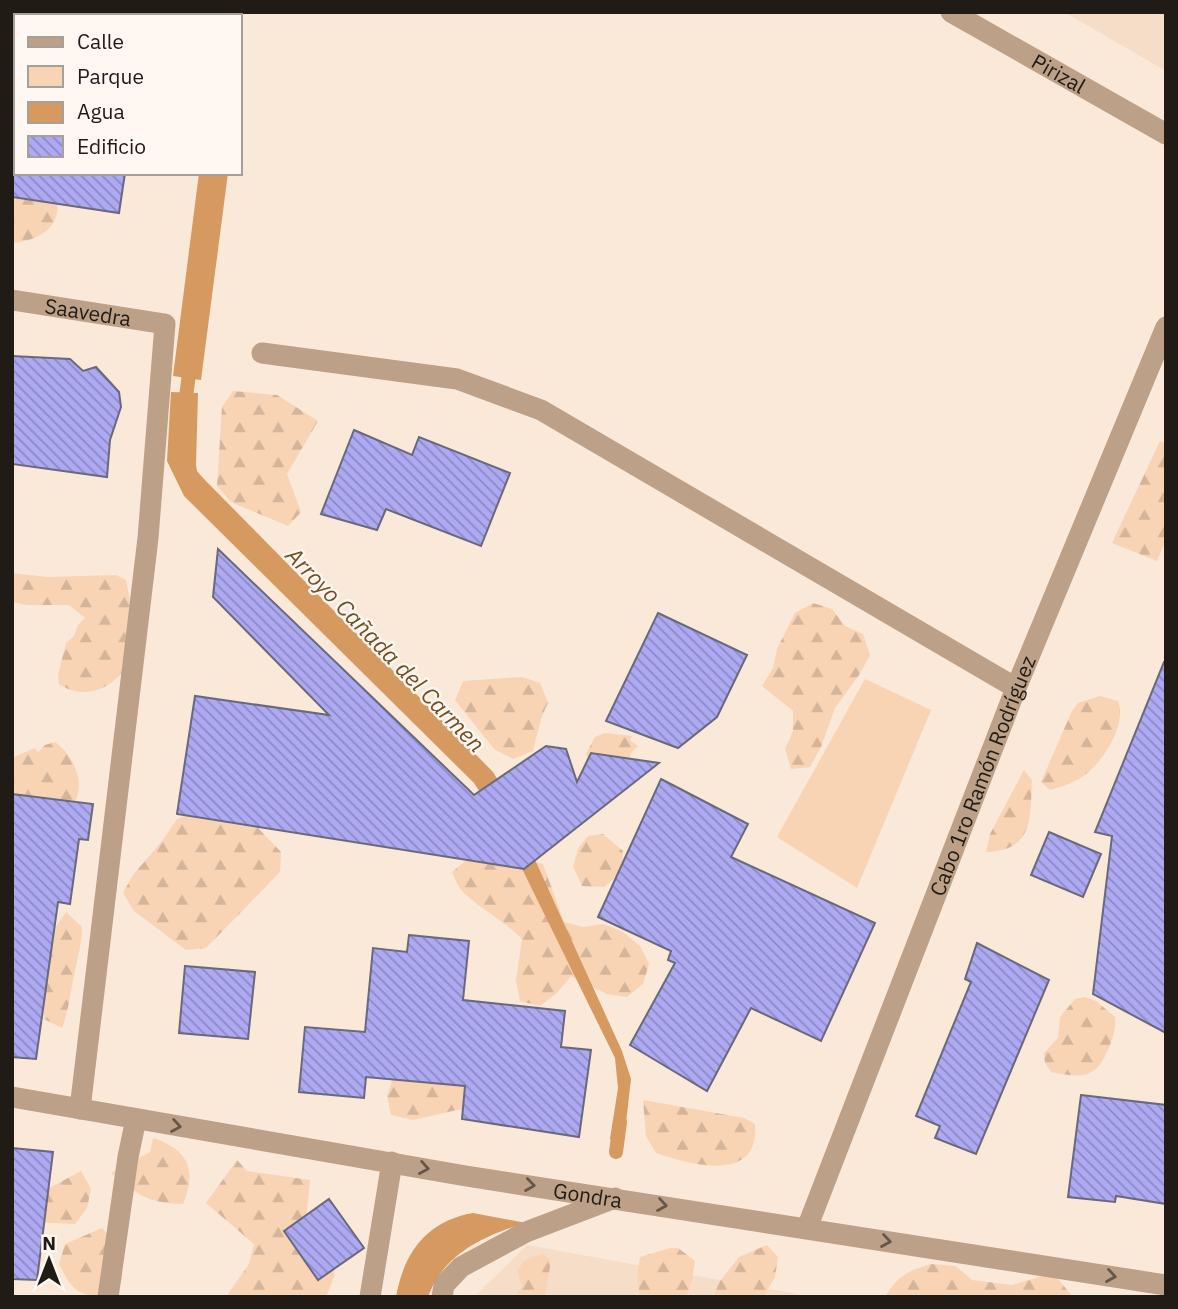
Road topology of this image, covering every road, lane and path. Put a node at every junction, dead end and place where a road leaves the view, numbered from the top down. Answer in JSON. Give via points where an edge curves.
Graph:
{"nodes":[{"id":1,"x":951,"y":12,"type":"edge"},
{"id":2,"x":1166,"y":134,"type":"edge"},
{"id":3,"x":12,"y":300,"type":"edge"},
{"id":4,"x":1166,"y":327,"type":"edge"},
{"id":5,"x":262,"y":353,"type":"dead end"},
{"id":6,"x":1016,"y":688,"type":"junction"},
{"id":7,"x":12,"y":1097,"type":"edge"},
{"id":8,"x":80,"y":1109,"type":"junction"},
{"id":9,"x":136,"y":1119,"type":"junction"},
{"id":10,"x":391,"y":1162,"type":"junction"},
{"id":11,"x":605,"y":1196,"type":"junction"},
{"id":12,"x":807,"y":1228,"type":"junction"},
{"id":13,"x":1166,"y":1285,"type":"edge"},
{"id":14,"x":108,"y":1297,"type":"edge"},
{"id":15,"x":370,"y":1297,"type":"edge"},
{"id":16,"x":442,"y":1297,"type":"edge"}],
"edges":[{"from":1,"to":2,"type":"street","name":"Pirizal"},
{"from":3,"to":8,"type":"street","name":"Saavedra","via":[[164,324],[148,538]]},
{"from":4,"to":6,"type":"street","name":"Cabo 1ro Ramón Rodríguez"},
{"from":5,"to":6,"type":"street","via":[[457,379],[541,410]]},
{"from":6,"to":12,"type":"street","name":"Cabo 1ro Ramón Rodríguez"},
{"from":7,"to":8,"type":"street","name":"Gondra"},
{"from":8,"to":9,"type":"street","name":"Gondra"},
{"from":9,"to":10,"type":"street","name":"Gondra","one_way":true},
{"from":9,"to":14,"type":"street"},
{"from":10,"to":11,"type":"street","name":"Gondra","one_way":true},
{"from":10,"to":15,"type":"street"},
{"from":11,"to":12,"type":"street","name":"Gondra","one_way":true},
{"from":11,"to":16,"type":"street","via":[[461,1267],[444,1286]]},
{"from":12,"to":13,"type":"street","name":"Gondra","one_way":true}]}
